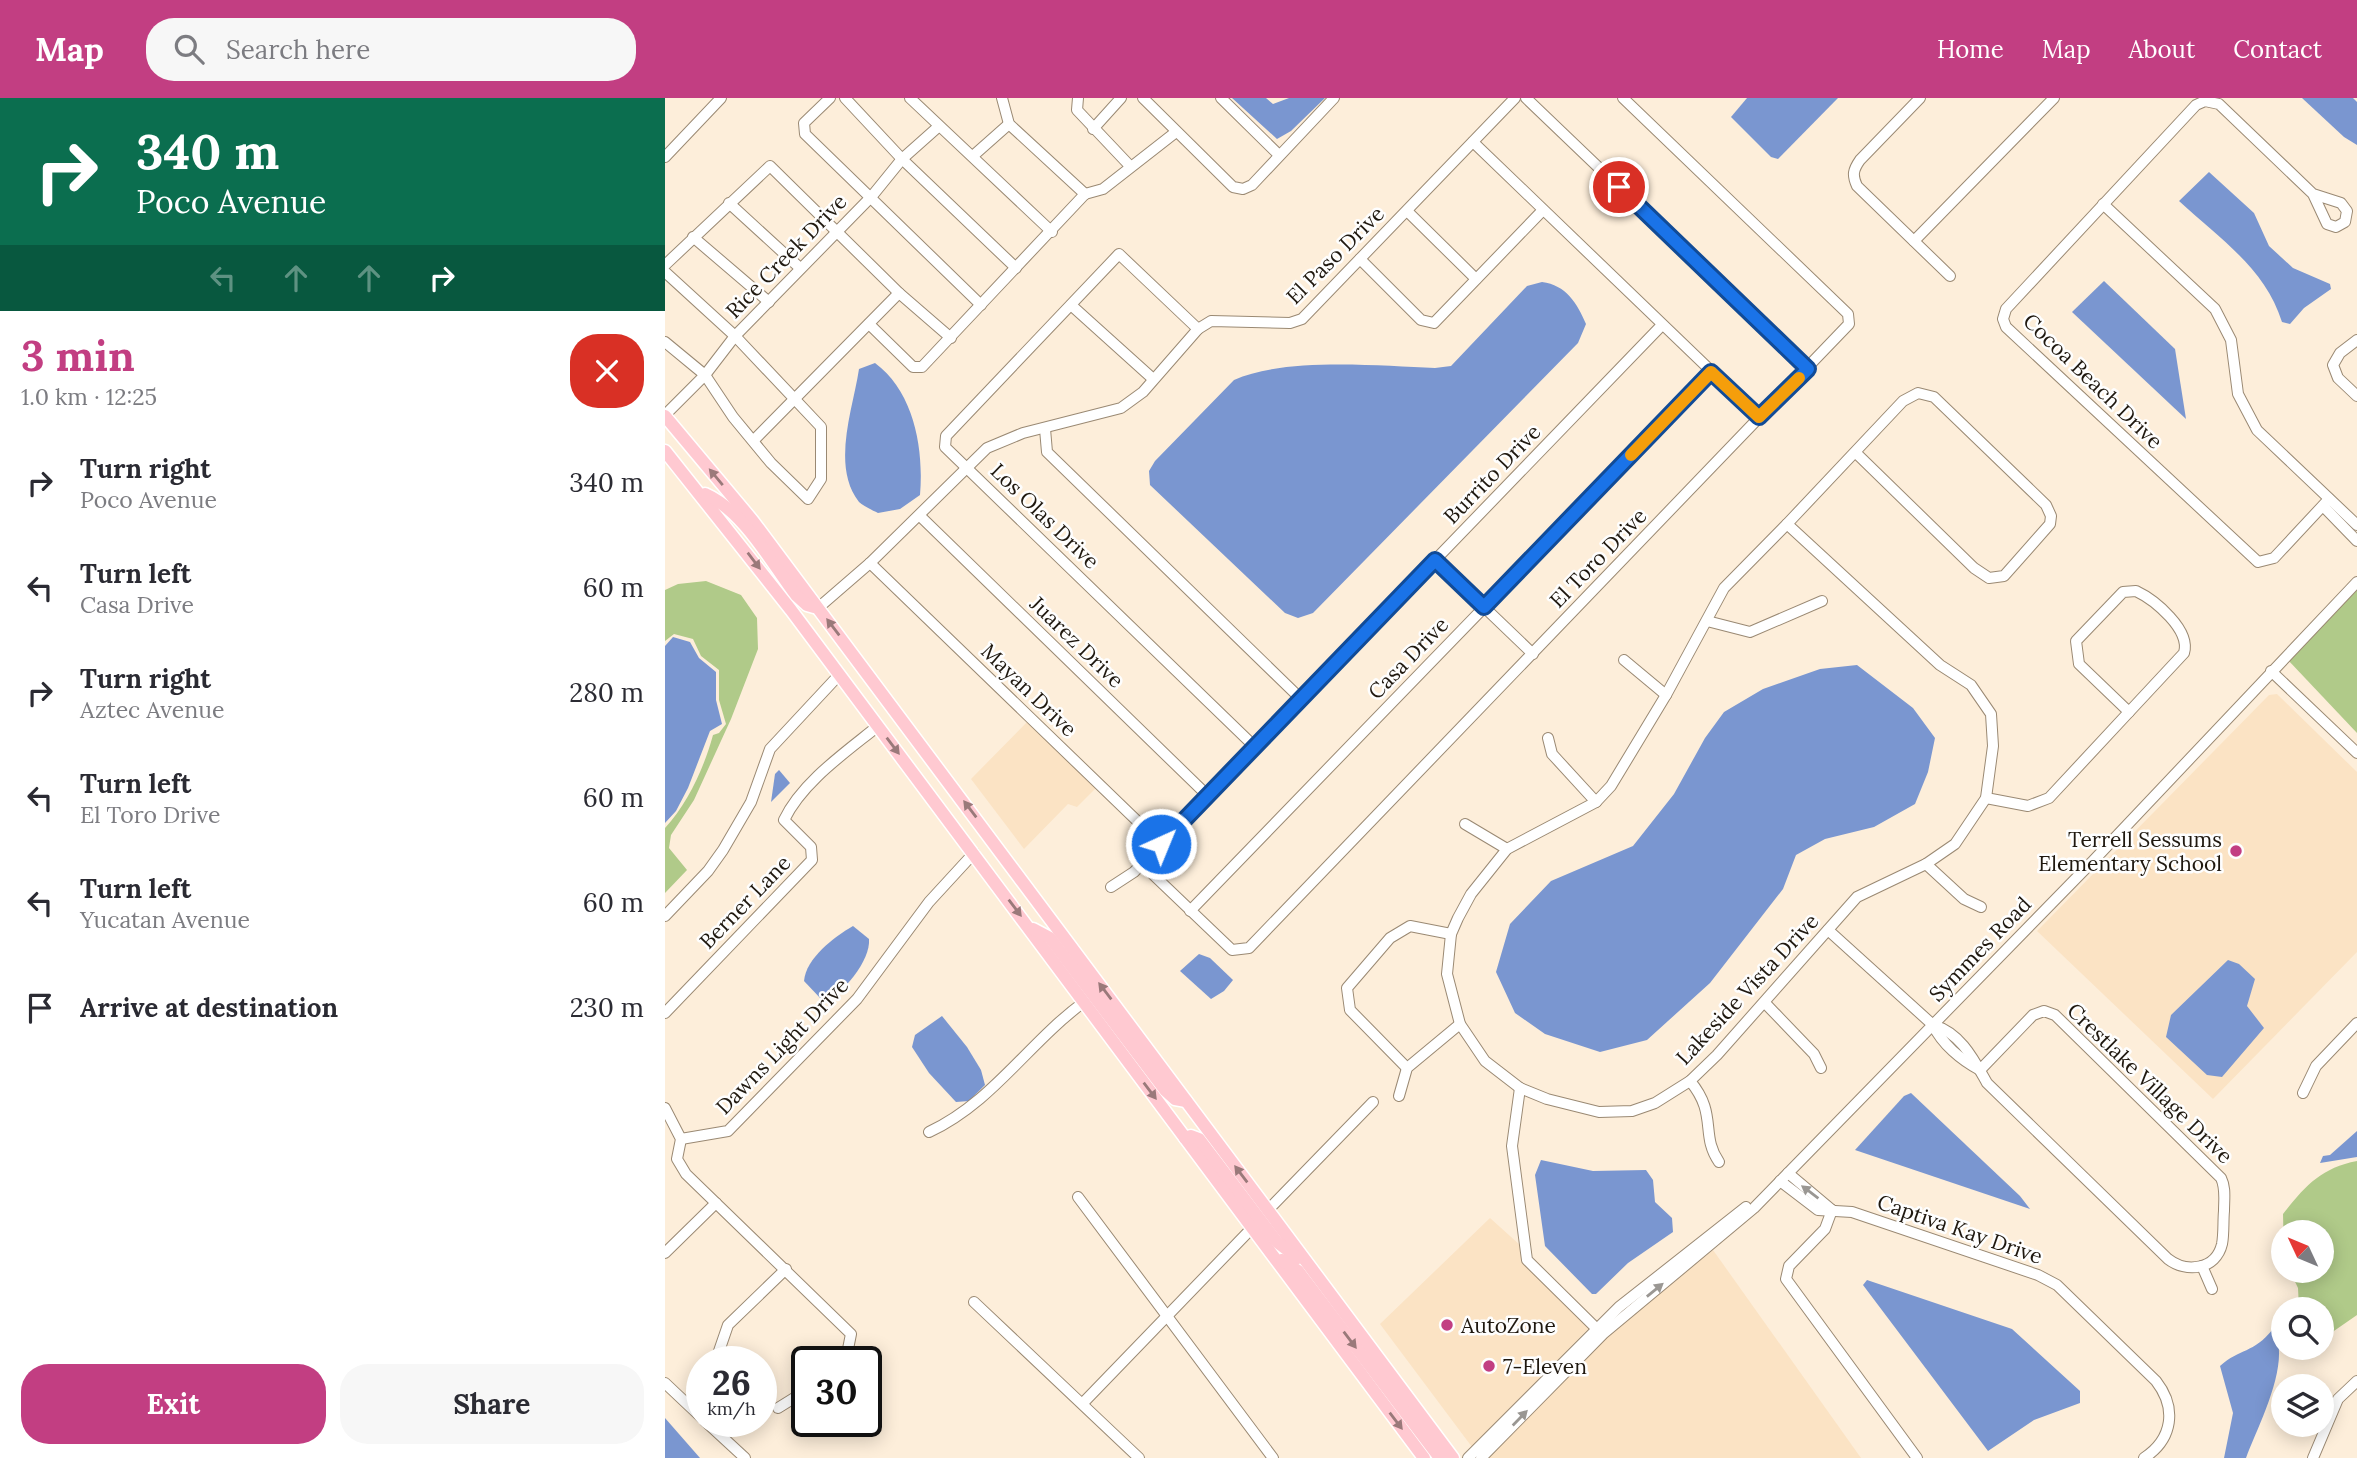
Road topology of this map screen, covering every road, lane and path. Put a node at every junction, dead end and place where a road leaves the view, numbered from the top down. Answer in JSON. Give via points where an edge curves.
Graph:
{"nodes":[{"id":1,"x":721,"y":98,"type":"edge"},
{"id":2,"x":830,"y":98,"type":"edge"},
{"id":3,"x":845,"y":98,"type":"edge"},
{"id":4,"x":910,"y":98,"type":"edge"},
{"id":5,"x":1002,"y":98,"type":"edge"},
{"id":6,"x":1078,"y":98,"type":"edge"},
{"id":7,"x":1121,"y":98,"type":"edge"},
{"id":8,"x":1143,"y":98,"type":"edge"},
{"id":9,"x":1221,"y":98,"type":"edge"},
{"id":10,"x":1334,"y":98,"type":"edge"},
{"id":11,"x":1515,"y":98,"type":"edge"},
{"id":12,"x":1526,"y":98,"type":"edge"},
{"id":13,"x":1623,"y":98,"type":"edge"},
{"id":14,"x":1920,"y":98,"type":"edge"},
{"id":15,"x":2054,"y":98,"type":"edge"},
{"id":16,"x":1009,"y":124,"type":"junction"},
{"id":17,"x":938,"y":127,"type":"junction"},
{"id":18,"x":1093,"y":129,"type":"junction"},
{"id":19,"x":1176,"y":132,"type":"junction"},
{"id":20,"x":1473,"y":142,"type":"junction"},
{"id":21,"x":974,"y":155,"type":"junction"},
{"id":22,"x":1279,"y":155,"type":"junction"},
{"id":23,"x":665,"y":157,"type":"edge"},
{"id":24,"x":902,"y":159,"type":"junction"},
{"id":25,"x":1130,"y":166,"type":"junction"},
{"id":26,"x":1085,"y":194,"type":"junction"},
{"id":27,"x":2313,"y":194,"type":"dead end"},
{"id":28,"x":871,"y":196,"type":"junction"},
{"id":29,"x":729,"y":203,"type":"junction"},
{"id":30,"x":2103,"y":204,"type":"junction"},
{"id":31,"x":1543,"y":210,"type":"junction"},
{"id":32,"x":1406,"y":211,"type":"junction"},
{"id":33,"x":837,"y":232,"type":"junction"},
{"id":34,"x":1052,"y":232,"type":"junction"},
{"id":35,"x":693,"y":237,"type":"junction"},
{"id":36,"x":1915,"y":242,"type":"junction"},
{"id":37,"x":1360,"y":259,"type":"junction"},
{"id":38,"x":665,"y":265,"type":"edge"},
{"id":39,"x":800,"y":268,"type":"junction"},
{"id":40,"x":1016,"y":268,"type":"junction"},
{"id":41,"x":665,"y":272,"type":"edge"},
{"id":42,"x":1950,"y":275,"type":"dead end"},
{"id":43,"x":1476,"y":279,"type":"junction"},
{"id":44,"x":899,"y":293,"type":"junction"},
{"id":45,"x":769,"y":302,"type":"junction"},
{"id":46,"x":1071,"y":304,"type":"junction"},
{"id":47,"x":981,"y":305,"type":"junction"},
{"id":48,"x":870,"y":324,"type":"junction"},
{"id":49,"x":1662,"y":325,"type":"junction"},
{"id":50,"x":1198,"y":329,"type":"junction"},
{"id":51,"x":736,"y":336,"type":"junction"},
{"id":52,"x":951,"y":338,"type":"junction"},
{"id":53,"x":2357,"y":340,"type":"edge"},
{"id":54,"x":665,"y":342,"type":"edge"},
{"id":55,"x":1808,"y":369,"type":"junction"},
{"id":56,"x":1711,"y":372,"type":"junction"},
{"id":57,"x":705,"y":375,"type":"junction"},
{"id":58,"x":1152,"y":378,"type":"junction"},
{"id":59,"x":2357,"y":396,"type":"edge"},
{"id":60,"x":795,"y":400,"type":"junction"},
{"id":61,"x":665,"y":415,"type":"edge"},
{"id":62,"x":1759,"y":417,"type":"junction"},
{"id":63,"x":1045,"y":429,"type":"junction"},
{"id":64,"x":754,"y":440,"type":"junction"},
{"id":65,"x":665,"y":451,"type":"edge"},
{"id":66,"x":1855,"y":452,"type":"junction"},
{"id":67,"x":967,"y":467,"type":"junction"},
{"id":68,"x":701,"y":492,"type":"junction"},
{"id":69,"x":2326,"y":503,"type":"junction"},
{"id":70,"x":920,"y":516,"type":"junction"},
{"id":71,"x":2354,"y":522,"type":"edge"},
{"id":72,"x":1787,"y":524,"type":"junction"},
{"id":73,"x":2343,"y":528,"type":"junction"},
{"id":74,"x":2357,"y":541,"type":"edge"},
{"id":75,"x":1435,"y":560,"type":"junction"},
{"id":76,"x":870,"y":563,"type":"junction"},
{"id":77,"x":2357,"y":582,"type":"edge"},
{"id":78,"x":1822,"y":601,"type":"dead end"},
{"id":79,"x":1484,"y":607,"type":"junction"},
{"id":80,"x":818,"y":608,"type":"junction"},
{"id":81,"x":1707,"y":621,"type":"junction"},
{"id":82,"x":1533,"y":654,"type":"junction"},
{"id":83,"x":1624,"y":660,"type":"dead end"},
{"id":84,"x":2271,"y":671,"type":"junction"},
{"id":85,"x":839,"y":675,"type":"junction"},
{"id":86,"x":1666,"y":695,"type":"junction"},
{"id":87,"x":1301,"y":699,"type":"junction"},
{"id":88,"x":2129,"y":712,"type":"junction"},
{"id":89,"x":878,"y":726,"type":"junction"},
{"id":90,"x":1548,"y":738,"type":"dead end"},
{"id":91,"x":1255,"y":747,"type":"junction"},
{"id":92,"x":2357,"y":753,"type":"edge"},
{"id":93,"x":1208,"y":796,"type":"junction"},
{"id":94,"x":1986,"y":798,"type":"junction"},
{"id":95,"x":1596,"y":802,"type":"junction"},
{"id":96,"x":1465,"y":824,"type":"dead end"},
{"id":97,"x":1161,"y":844,"type":"junction"},
{"id":98,"x":1507,"y":849,"type":"junction"},
{"id":99,"x":974,"y":853,"type":"junction"},
{"id":100,"x":1142,"y":864,"type":"junction"},
{"id":101,"x":1926,"y":864,"type":"junction"},
{"id":102,"x":1111,"y":887,"type":"dead end"},
{"id":103,"x":1980,"y":907,"type":"dead end"},
{"id":104,"x":1190,"y":911,"type":"junction"},
{"id":105,"x":665,"y":916,"type":"edge"},
{"id":106,"x":1029,"y":927,"type":"junction"},
{"id":107,"x":1828,"y":930,"type":"junction"},
{"id":108,"x":1451,"y":934,"type":"junction"},
{"id":109,"x":1084,"y":1002,"type":"junction"},
{"id":110,"x":1765,"y":1003,"type":"junction"},
{"id":111,"x":665,"y":1013,"type":"edge"},
{"id":112,"x":2357,"y":1023,"type":"edge"},
{"id":113,"x":1460,"y":1024,"type":"junction"},
{"id":114,"x":1933,"y":1025,"type":"junction"},
{"id":115,"x":1407,"y":1068,"type":"junction"},
{"id":116,"x":1821,"y":1068,"type":"dead end"},
{"id":117,"x":1980,"y":1070,"type":"junction"},
{"id":118,"x":1690,"y":1081,"type":"junction"},
{"id":119,"x":1520,"y":1088,"type":"junction"},
{"id":120,"x":2303,"y":1093,"type":"dead end"},
{"id":121,"x":1399,"y":1097,"type":"dead end"},
{"id":122,"x":1186,"y":1101,"type":"junction"},
{"id":123,"x":1373,"y":1102,"type":"dead end"},
{"id":124,"x":665,"y":1108,"type":"edge"},
{"id":125,"x":929,"y":1132,"type":"dead end"},
{"id":126,"x":1185,"y":1138,"type":"junction"},
{"id":127,"x":681,"y":1139,"type":"junction"},
{"id":128,"x":1719,"y":1163,"type":"dead end"},
{"id":129,"x":1780,"y":1180,"type":"junction"},
{"id":130,"x":1078,"y":1197,"type":"dead end"},
{"id":131,"x":716,"y":1203,"type":"junction"},
{"id":132,"x":1268,"y":1210,"type":"junction"},
{"id":133,"x":1832,"y":1210,"type":"junction"},
{"id":134,"x":1252,"y":1228,"type":"junction"},
{"id":135,"x":665,"y":1253,"type":"edge"},
{"id":136,"x":1273,"y":1254,"type":"junction"},
{"id":137,"x":2202,"y":1266,"type":"junction"},
{"id":138,"x":1311,"y":1268,"type":"junction"},
{"id":139,"x":786,"y":1269,"type":"junction"},
{"id":140,"x":2212,"y":1289,"type":"dead end"},
{"id":141,"x":974,"y":1302,"type":"dead end"},
{"id":142,"x":1168,"y":1316,"type":"junction"},
{"id":143,"x":1599,"y":1331,"type":"junction"},
{"id":144,"x":721,"y":1346,"type":"edge"},
{"id":145,"x":849,"y":1346,"type":"edge"},
{"id":146,"x":2357,"y":1381,"type":"edge"},
{"id":147,"x":665,"y":1383,"type":"edge"},
{"id":148,"x":791,"y":1400,"type":"edge"},
{"id":149,"x":686,"y":1402,"type":"edge"},
{"id":150,"x":1083,"y":1403,"type":"junction"},
{"id":151,"x":778,"y":1408,"type":"dead end"},
{"id":152,"x":723,"y":1437,"type":"edge"},
{"id":153,"x":745,"y":1458,"type":"edge"},
{"id":154,"x":1139,"y":1458,"type":"edge"},
{"id":155,"x":1273,"y":1458,"type":"edge"},
{"id":156,"x":1424,"y":1458,"type":"edge"},
{"id":157,"x":1440,"y":1458,"type":"edge"},
{"id":158,"x":1453,"y":1458,"type":"edge"},
{"id":159,"x":1468,"y":1458,"type":"edge"},
{"id":160,"x":1481,"y":1458,"type":"edge"},
{"id":161,"x":1917,"y":1458,"type":"edge"},
{"id":162,"x":2144,"y":1458,"type":"edge"},
{"id":163,"x":2313,"y":1458,"type":"edge"}],
"edges":[{"from":1,"to":23,"type":"street"},
{"from":2,"to":28,"type":"street","via":[[803,129]]},
{"from":3,"to":24,"type":"street"},
{"from":4,"to":17,"type":"street"},
{"from":5,"to":16,"type":"street"},
{"from":6,"to":18,"type":"street","via":[[1077,110]]},
{"from":7,"to":18,"type":"street"},
{"from":8,"to":19,"type":"street"},
{"from":9,"to":22,"type":"street"},
{"from":10,"to":22,"type":"street"},
{"from":11,"to":20,"type":"street","name":"El Paso Drive"},
{"from":12,"to":55,"type":"street"},
{"from":13,"to":55,"type":"street","name":"El Toro Drive","via":[[1848,314],[1849,324]]},
{"from":14,"to":36,"type":"street","via":[[1853,169],[1857,186]]},
{"from":15,"to":36,"type":"street"},
{"from":16,"to":21,"type":"street"},
{"from":16,"to":26,"type":"street"},
{"from":17,"to":21,"type":"street"},
{"from":17,"to":24,"type":"street","name":"Rice Creek Drive"},
{"from":18,"to":25,"type":"street"},
{"from":19,"to":22,"type":"street","via":[[1233,187],[1252,185]]},
{"from":19,"to":25,"type":"street"},
{"from":20,"to":31,"type":"street"},
{"from":20,"to":32,"type":"street","name":"El Paso Drive"},
{"from":21,"to":34,"type":"street"},
{"from":24,"to":28,"type":"street","name":"Rice Creek Drive"},
{"from":24,"to":40,"type":"street"},
{"from":25,"to":26,"type":"street","via":[[1103,188]]},
{"from":26,"to":34,"type":"street"},
{"from":27,"to":30,"type":"street","name":"Cocoa Beach Drive","via":[[2219,104],[2205,101],[2196,105]]},
{"from":28,"to":33,"type":"street","name":"Rice Creek Drive"},
{"from":28,"to":47,"type":"street"},
{"from":29,"to":33,"type":"street","via":[[770,166]]},
{"from":29,"to":35,"type":"street"},
{"from":29,"to":39,"type":"street"},
{"from":30,"to":69,"type":"street","via":[[2215,309],[2231,340],[2235,381],[2246,414]]},
{"from":30,"to":69,"type":"street","name":"Cocoa Beach Drive","via":[[2005,309],[2006,327],[2258,562],[2274,558]]},
{"from":31,"to":43,"type":"street"},
{"from":31,"to":49,"type":"street"},
{"from":32,"to":37,"type":"street","name":"El Paso Drive"},
{"from":32,"to":43,"type":"street"},
{"from":33,"to":39,"type":"street","name":"Rice Creek Drive"},
{"from":33,"to":44,"type":"street"},
{"from":34,"to":40,"type":"street"},
{"from":35,"to":38,"type":"street"},
{"from":35,"to":45,"type":"street"},
{"from":36,"to":42,"type":"street"},
{"from":37,"to":43,"type":"street","via":[[1421,320],[1434,324]]},
{"from":37,"to":50,"type":"street","name":"El Paso Drive","via":[[1302,319],[1290,323],[1211,321]]},
{"from":39,"to":45,"type":"street","name":"Rice Creek Drive"},
{"from":40,"to":47,"type":"street"},
{"from":41,"to":51,"type":"street"},
{"from":44,"to":48,"type":"street"},
{"from":44,"to":52,"type":"street"},
{"from":45,"to":51,"type":"street","name":"Rice Creek Drive"},
{"from":46,"to":50,"type":"street","via":[[1119,254]]},
{"from":46,"to":58,"type":"street"},
{"from":46,"to":67,"type":"street","name":"Los Olas Drive","via":[[946,436],[945,447]]},
{"from":47,"to":52,"type":"street"},
{"from":48,"to":52,"type":"street","via":[[913,367],[922,367]]},
{"from":48,"to":60,"type":"street"},
{"from":49,"to":56,"type":"street"},
{"from":49,"to":75,"type":"street","name":"Burrito Drive"},
{"from":50,"to":58,"type":"street"},
{"from":51,"to":57,"type":"street","name":"Rice Creek Drive"},
{"from":51,"to":60,"type":"street"},
{"from":53,"to":59,"type":"street","via":[[2333,365],[2338,378]]},
{"from":54,"to":57,"type":"street"},
{"from":55,"to":62,"type":"street","name":"El Toro Drive"},
{"from":56,"to":62,"type":"street"},
{"from":56,"to":79,"type":"street","name":"Casa Drive"},
{"from":57,"to":61,"type":"street","name":"Rice Creek Drive"},
{"from":57,"to":64,"type":"street"},
{"from":58,"to":63,"type":"street","via":[[1143,392],[1121,408]]},
{"from":60,"to":64,"type":"street"},
{"from":60,"to":64,"type":"street","via":[[821,427],[823,437],[821,480],[808,499]]},
{"from":80,"to":61,"type":"main road","one_way":true},
{"from":62,"to":82,"type":"street","name":"El Toro Drive"},
{"from":63,"to":67,"type":"street","via":[[987,448]]},
{"from":63,"to":87,"type":"street","via":[[1047,452]]},
{"from":65,"to":68,"type":"main road"},
{"from":66,"to":66,"type":"street","name":"Lakeside Vista Drive","via":[[1989,578],[2004,576],[2050,524],[2046,505],[1925,393],[1903,401]]},
{"from":66,"to":72,"type":"street","name":"Lakeside Vista Drive"},
{"from":67,"to":70,"type":"street"},
{"from":67,"to":91,"type":"street","name":"Los Olas Drive"},
{"from":68,"to":80,"type":"main road","via":[[732,513],[796,595]]},
{"from":68,"to":85,"type":"main road","one_way":true},
{"from":69,"to":71,"type":"street"},
{"from":69,"to":73,"type":"street"},
{"from":70,"to":76,"type":"street"},
{"from":70,"to":93,"type":"street","name":"Juarez Drive"},
{"from":71,"to":73,"type":"street"},
{"from":72,"to":81,"type":"street","name":"Lakeside Vista Drive","via":[[1724,588]]},
{"from":72,"to":94,"type":"street","name":"Lakeside Vista Drive","via":[[1940,664],[1971,685],[1991,714],[1993,746]]},
{"from":73,"to":74,"type":"street"},
{"from":75,"to":79,"type":"street"},
{"from":75,"to":87,"type":"street","name":"Burrito Drive"},
{"from":76,"to":80,"type":"street"},
{"from":76,"to":97,"type":"street","name":"Mayan Drive"},
{"from":77,"to":84,"type":"street","name":"Symmes Road"},
{"from":78,"to":81,"type":"street","via":[[1750,632]]},
{"from":79,"to":82,"type":"street"},
{"from":79,"to":104,"type":"street","name":"Casa Drive"},
{"from":122,"to":80,"type":"main road","one_way":true},
{"from":81,"to":86,"type":"street","name":"Lakeside Vista Drive"},
{"from":82,"to":104,"type":"street","name":"El Toro Drive","via":[[1249,948],[1232,950]]},
{"from":83,"to":86,"type":"street"},
{"from":84,"to":92,"type":"street"},
{"from":84,"to":114,"type":"street","name":"Symmes Road"},
{"from":85,"to":89,"type":"main road"},
{"from":85,"to":105,"type":"street","via":[[771,749],[751,802],[723,850]]},
{"from":86,"to":95,"type":"street","name":"Lakeside Vista Drive","via":[[1611,786]]},
{"from":87,"to":91,"type":"street","name":"Burrito Drive"},
{"from":88,"to":88,"type":"street","via":[[2184,653],[2187,644],[2184,634],[2136,591],[2123,592],[2075,642],[2079,664]]},
{"from":88,"to":94,"type":"street","via":[[2049,798],[2028,806]]},
{"from":89,"to":99,"type":"main road","one_way":true},
{"from":89,"to":111,"type":"street","name":"Berner Lane","via":[[830,765],[784,820],[811,847],[812,860]]},
{"from":90,"to":95,"type":"street","via":[[1552,754]]},
{"from":91,"to":93,"type":"street","name":"Burrito Drive"},
{"from":93,"to":97,"type":"street","name":"Burrito Drive"},
{"from":94,"to":101,"type":"street","name":"Lakeside Vista Drive","via":[[1955,844]]},
{"from":95,"to":98,"type":"street","name":"Lakeside Vista Drive"},
{"from":96,"to":98,"type":"street"},
{"from":97,"to":100,"type":"street","name":"Burrito Drive"},
{"from":98,"to":108,"type":"street","name":"Lakeside Vista Drive","via":[[1471,894]]},
{"from":99,"to":106,"type":"main road","one_way":true},
{"from":99,"to":127,"type":"street","name":"Dawns Light Drive","via":[[929,902],[857,999],[728,1131]]},
{"from":100,"to":102,"type":"street","name":"Burrito Drive"},
{"from":100,"to":104,"type":"street","name":"El Toro Drive"},
{"from":101,"to":103,"type":"street","via":[[1963,900]]},
{"from":101,"to":107,"type":"street","name":"Lakeside Vista Drive","via":[[1857,897]]},
{"from":106,"to":109,"type":"main road"},
{"from":106,"to":122,"type":"main road","via":[[1050,937],[1165,1090]]},
{"from":107,"to":110,"type":"street","name":"Lakeside Vista Drive"},
{"from":107,"to":114,"type":"street"},
{"from":108,"to":113,"type":"street","name":"Lakeside Vista Drive","via":[[1447,974]]},
{"from":108,"to":115,"type":"street","via":[[1410,926],[1390,939],[1347,988],[1350,1010]]},
{"from":109,"to":125,"type":"street","via":[[1063,1017],[993,1090],[958,1119]]},
{"from":109,"to":126,"type":"main road","one_way":true},
{"from":110,"to":116,"type":"street","via":[[1814,1054]]},
{"from":110,"to":118,"type":"street","name":"Lakeside Vista Drive"},
{"from":112,"to":120,"type":"street","via":[[2316,1066]]},
{"from":113,"to":115,"type":"street"},
{"from":113,"to":119,"type":"street","name":"Lakeside Vista Drive","via":[[1485,1061]]},
{"from":114,"to":117,"type":"street","via":[[1946,1028],[1973,1055]]},
{"from":114,"to":129,"type":"street","name":"Symmes Road"},
{"from":115,"to":121,"type":"street"},
{"from":117,"to":137,"type":"street","via":[[1987,1083],[2168,1259],[2183,1267]]},
{"from":117,"to":137,"type":"street","name":"Crestlake Village Drive","via":[[2033,1015],[2044,1011],[2055,1015],[2221,1178],[2225,1188],[2222,1243],[2216,1256]]},
{"from":118,"to":119,"type":"street","name":"Lakeside Vista Drive","via":[[1632,1111],[1599,1112]]},
{"from":118,"to":128,"type":"street","via":[[1705,1100],[1711,1151]]},
{"from":119,"to":143,"type":"street","via":[[1512,1146],[1527,1259]]},
{"from":132,"to":122,"type":"main road","one_way":true},
{"from":123,"to":132,"type":"street"},
{"from":124,"to":127,"type":"street"},
{"from":126,"to":134,"type":"main road"},
{"from":126,"to":138,"type":"main road","via":[[1199,1139],[1277,1242]]},
{"from":127,"to":131,"type":"street","via":[[677,1159],[685,1174]]},
{"from":129,"to":133,"type":"street","name":"Captiva Kay Drive"},
{"from":129,"to":143,"type":"street","name":"Symmes Road","via":[[1657,1275]]},
{"from":130,"to":142,"type":"street"},
{"from":131,"to":135,"type":"street"},
{"from":131,"to":139,"type":"street"},
{"from":132,"to":138,"type":"main road"},
{"from":133,"to":161,"type":"street","via":[[1825,1229],[1789,1266],[1786,1279]]},
{"from":133,"to":162,"type":"street","name":"Captiva Kay Drive","via":[[1852,1212],[2057,1285],[2163,1389],[2170,1408],[2169,1429],[2154,1452]]},
{"from":134,"to":136,"type":"main road"},
{"from":134,"to":142,"type":"street"},
{"from":136,"to":156,"type":"main road","one_way":true},
{"from":136,"to":157,"type":"main road","one_way":true,"via":[[1298,1271]]},
{"from":137,"to":140,"type":"street"},
{"from":138,"to":158,"type":"main road"},
{"from":139,"to":144,"type":"street","via":[[728,1325]]},
{"from":139,"to":145,"type":"street","via":[[851,1334]]},
{"from":141,"to":150,"type":"street"},
{"from":142,"to":150,"type":"street"},
{"from":142,"to":155,"type":"street"},
{"from":143,"to":159,"type":"street","name":"Symmes Road"},
{"from":160,"to":143,"type":"street","name":"Symmes Road","one_way":true},
{"from":146,"to":163,"type":"street","via":[[2334,1405]]},
{"from":147,"to":149,"type":"street"},
{"from":148,"to":151,"type":"street"},
{"from":150,"to":154,"type":"street"},
{"from":152,"to":153,"type":"street"}]}
